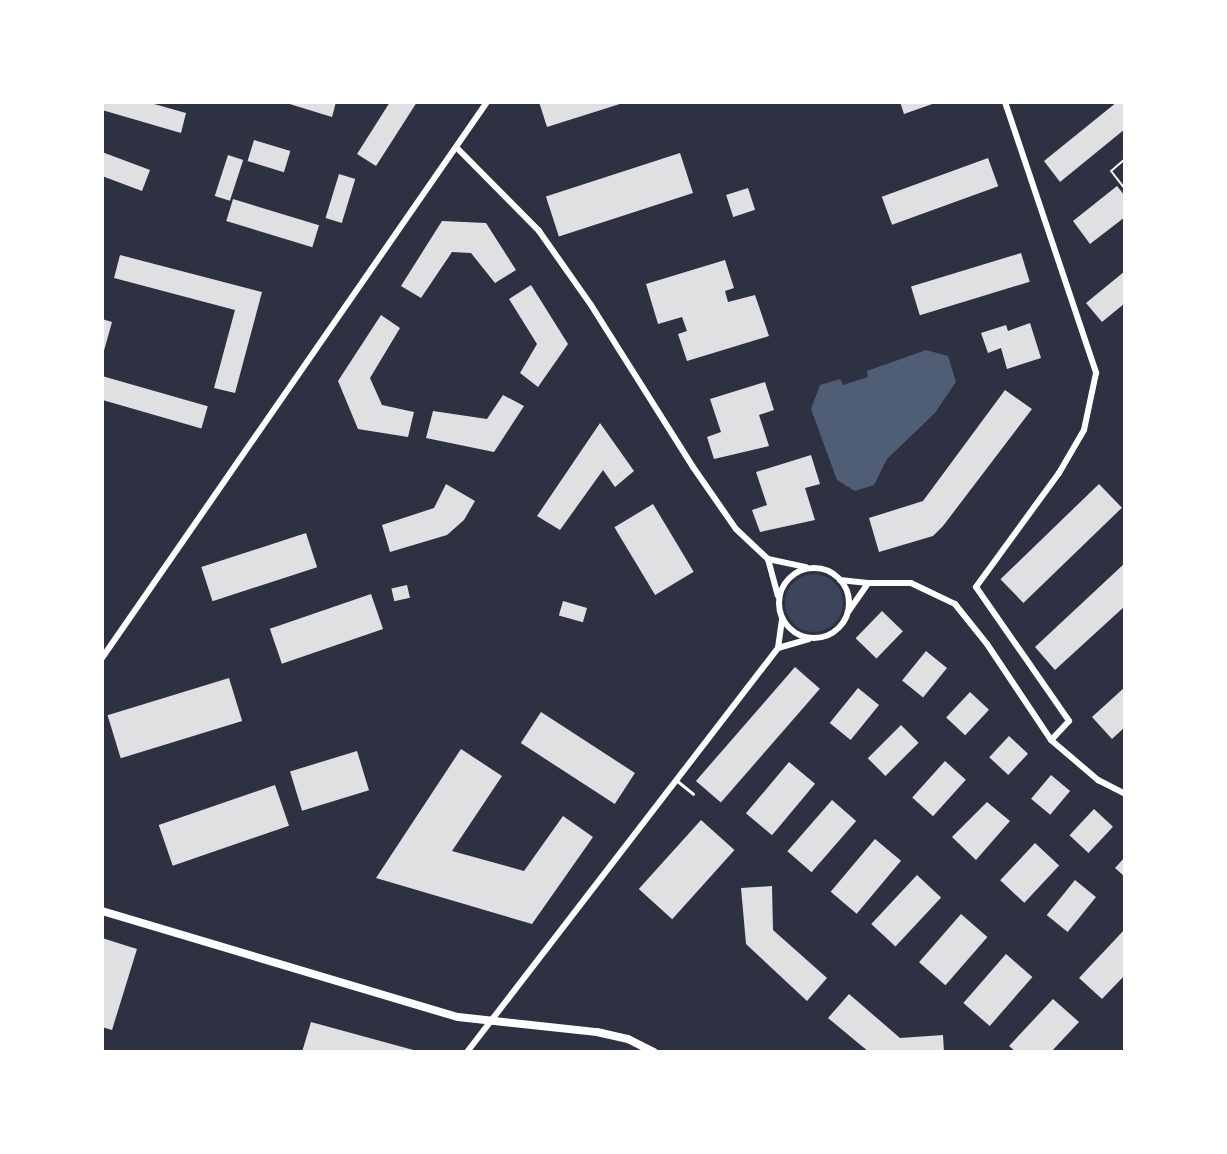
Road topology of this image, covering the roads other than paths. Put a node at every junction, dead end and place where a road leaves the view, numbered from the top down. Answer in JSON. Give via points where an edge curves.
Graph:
{"nodes":[{"id":1,"x":487,"y":102,"type":"edge"},
{"id":2,"x":1005,"y":102,"type":"edge"},
{"id":3,"x":457,"y":148,"type":"junction"},
{"id":4,"x":768,"y":559,"type":"junction"},
{"id":5,"x":810,"y":568,"type":"junction"},
{"id":6,"x":840,"y":580,"type":"junction"},
{"id":7,"x":868,"y":583,"type":"junction"},
{"id":8,"x":779,"y":597,"type":"junction"},
{"id":9,"x":848,"y":613,"type":"junction"},
{"id":10,"x":782,"y":620,"type":"junction"},
{"id":11,"x":811,"y":638,"type":"junction"},
{"id":12,"x":778,"y":648,"type":"junction"},
{"id":13,"x":102,"y":658,"type":"edge"},
{"id":14,"x":1051,"y":740,"type":"junction"},
{"id":15,"x":676,"y":780,"type":"junction"},
{"id":16,"x":693,"y":794,"type":"dead end"},
{"id":17,"x":1125,"y":794,"type":"edge"},
{"id":18,"x":102,"y":911,"type":"edge"},
{"id":19,"x":490,"y":1022,"type":"junction"},
{"id":20,"x":467,"y":1052,"type":"edge"},
{"id":21,"x":654,"y":1052,"type":"edge"}],
"edges":[{"from":1,"to":3,"type":"street"},
{"from":2,"to":14,"type":"street","via":[[1096,373],[1084,430],[1059,473],[976,587],[1069,721]]},
{"from":3,"to":4,"type":"street","via":[[539,231],[730,520]]},
{"from":3,"to":13,"type":"street"},
{"from":4,"to":5,"type":"street"},
{"from":4,"to":8,"type":"street"},
{"from":5,"to":6,"type":"street","via":[[832,572]]},
{"from":5,"to":8,"type":"street","via":[[789,577]]},
{"from":6,"to":7,"type":"street"},
{"from":6,"to":9,"type":"street","via":[[849,601]]},
{"from":7,"to":9,"type":"street"},
{"from":7,"to":14,"type":"street","via":[[911,583],[955,604]]},
{"from":8,"to":10,"type":"street"},
{"from":9,"to":11,"type":"street","via":[[834,632]]},
{"from":10,"to":11,"type":"street","via":[[790,629]]},
{"from":10,"to":12,"type":"street"},
{"from":11,"to":12,"type":"street"},
{"from":12,"to":15,"type":"street"},
{"from":14,"to":17,"type":"street","via":[[1098,780]]},
{"from":15,"to":16,"type":"lane"},
{"from":15,"to":19,"type":"street"},
{"from":18,"to":19,"type":"street","via":[[426,1008]]},
{"from":19,"to":20,"type":"street"},
{"from":19,"to":21,"type":"street","via":[[597,1032],[628,1039]]}]}
